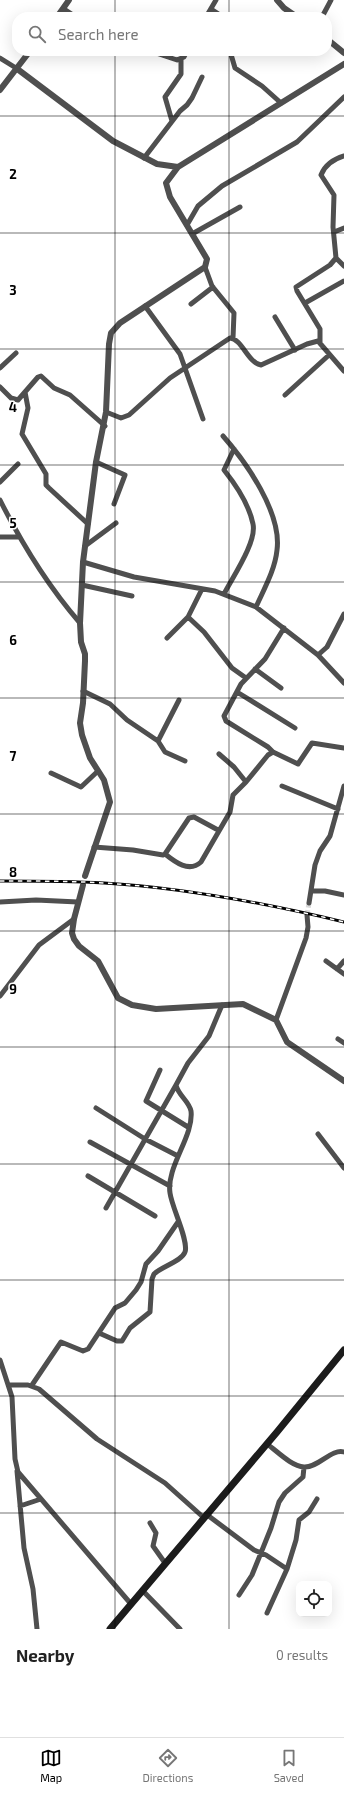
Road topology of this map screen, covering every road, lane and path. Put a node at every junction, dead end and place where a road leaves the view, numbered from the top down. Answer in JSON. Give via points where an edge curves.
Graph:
{"nodes":[{"id":1,"x":70,"y":0,"type":"edge"},
{"id":2,"x":216,"y":0,"type":"edge"},
{"id":3,"x":277,"y":0,"type":"edge"},
{"id":4,"x":331,"y":0,"type":"edge"},
{"id":5,"x":64,"y":9,"type":"junction"},
{"id":6,"x":211,"y":9,"type":"junction"},
{"id":7,"x":61,"y":12,"type":"edge"},
{"id":8,"x":68,"y":12,"type":"edge"},
{"id":9,"x":209,"y":12,"type":"edge"},
{"id":10,"x":215,"y":12,"type":"edge"},
{"id":11,"x":290,"y":12,"type":"edge"},
{"id":12,"x":325,"y":12,"type":"edge"},
{"id":13,"x":332,"y":43,"type":"edge"},
{"id":14,"x":344,"y":53,"type":"edge"},
{"id":15,"x":26,"y":56,"type":"edge"},
{"id":16,"x":165,"y":56,"type":"edge"},
{"id":17,"x":183,"y":56,"type":"edge"},
{"id":18,"x":231,"y":56,"type":"edge"},
{"id":19,"x":0,"y":58,"type":"edge"},
{"id":20,"x":181,"y":59,"type":"junction"},
{"id":21,"x":344,"y":64,"type":"edge"},
{"id":22,"x":16,"y":68,"type":"junction"},
{"id":23,"x":202,"y":77,"type":"dead end"},
{"id":24,"x":0,"y":90,"type":"edge"},
{"id":25,"x":344,"y":97,"type":"edge"},
{"id":26,"x":281,"y":103,"type":"junction"},
{"id":27,"x":172,"y":121,"type":"junction"},
{"id":28,"x":344,"y":156,"type":"edge"},
{"id":29,"x":144,"y":158,"type":"junction"},
{"id":30,"x":178,"y":166,"type":"junction"},
{"id":31,"x":240,"y":206,"type":"dead end"},
{"id":32,"x":187,"y":225,"type":"junction"},
{"id":33,"x":344,"y":228,"type":"edge"},
{"id":34,"x":334,"y":232,"type":"junction"},
{"id":35,"x":192,"y":234,"type":"junction"},
{"id":36,"x":336,"y":258,"type":"junction"},
{"id":37,"x":205,"y":266,"type":"junction"},
{"id":38,"x":344,"y":266,"type":"edge"},
{"id":39,"x":344,"y":281,"type":"edge"},
{"id":40,"x":213,"y":287,"type":"junction"},
{"id":41,"x":192,"y":304,"type":"dead end"},
{"id":42,"x":305,"y":304,"type":"junction"},
{"id":43,"x":145,"y":306,"type":"junction"},
{"id":44,"x":275,"y":317,"type":"dead end"},
{"id":45,"x":233,"y":338,"type":"junction"},
{"id":46,"x":320,"y":343,"type":"junction"},
{"id":47,"x":295,"y":350,"type":"junction"},
{"id":48,"x":16,"y":353,"type":"dead end"},
{"id":49,"x":329,"y":355,"type":"junction"},
{"id":50,"x":185,"y":367,"type":"junction"},
{"id":51,"x":0,"y":368,"type":"edge"},
{"id":52,"x":344,"y":370,"type":"edge"},
{"id":53,"x":0,"y":387,"type":"edge"},
{"id":54,"x":25,"y":392,"type":"junction"},
{"id":55,"x":285,"y":395,"type":"dead end"},
{"id":56,"x":106,"y":412,"type":"junction"},
{"id":57,"x":203,"y":419,"type":"dead end"},
{"id":58,"x":105,"y":426,"type":"junction"},
{"id":59,"x":223,"y":436,"type":"dead end"},
{"id":60,"x":234,"y":449,"type":"junction"},
{"id":61,"x":96,"y":462,"type":"junction"},
{"id":62,"x":18,"y":464,"type":"dead end"},
{"id":63,"x":0,"y":482,"type":"edge"},
{"id":64,"x":0,"y":500,"type":"edge"},
{"id":65,"x":114,"y":504,"type":"dead end"},
{"id":66,"x":116,"y":523,"type":"dead end"},
{"id":67,"x":88,"y":524,"type":"junction"},
{"id":68,"x":0,"y":537,"type":"edge"},
{"id":69,"x":19,"y":538,"type":"junction"},
{"id":70,"x":85,"y":546,"type":"junction"},
{"id":71,"x":83,"y":562,"type":"junction"},
{"id":72,"x":82,"y":585,"type":"junction"},
{"id":73,"x":202,"y":589,"type":"junction"},
{"id":74,"x":224,"y":594,"type":"junction"},
{"id":75,"x":132,"y":596,"type":"dead end"},
{"id":76,"x":256,"y":607,"type":"junction"},
{"id":77,"x":344,"y":614,"type":"edge"},
{"id":78,"x":188,"y":617,"type":"junction"},
{"id":79,"x":80,"y":623,"type":"junction"},
{"id":80,"x":284,"y":628,"type":"junction"},
{"id":81,"x":167,"y":638,"type":"dead end"},
{"id":82,"x":318,"y":655,"type":"junction"},
{"id":83,"x":255,"y":669,"type":"junction"},
{"id":84,"x":246,"y":678,"type":"junction"},
{"id":85,"x":344,"y":682,"type":"edge"},
{"id":86,"x":281,"y":688,"type":"dead end"},
{"id":87,"x":83,"y":691,"type":"junction"},
{"id":88,"x":237,"y":692,"type":"junction"},
{"id":89,"x":179,"y":700,"type":"dead end"},
{"id":90,"x":295,"y":728,"type":"dead end"},
{"id":91,"x":158,"y":741,"type":"junction"},
{"id":92,"x":344,"y":748,"type":"edge"},
{"id":93,"x":273,"y":752,"type":"junction"},
{"id":94,"x":219,"y":754,"type":"dead end"},
{"id":95,"x":185,"y":761,"type":"dead end"},
{"id":96,"x":98,"y":771,"type":"junction"},
{"id":97,"x":51,"y":773,"type":"dead end"},
{"id":98,"x":246,"y":782,"type":"junction"},
{"id":99,"x":282,"y":786,"type":"dead end"},
{"id":100,"x":344,"y":786,"type":"edge"},
{"id":101,"x":338,"y":809,"type":"junction"},
{"id":102,"x":218,"y":830,"type":"junction"},
{"id":103,"x":94,"y":847,"type":"junction"},
{"id":104,"x":165,"y":854,"type":"junction"},
{"id":105,"x":85,"y":876,"type":"dead end"},
{"id":106,"x":83,"y":885,"type":"dead end"},
{"id":107,"x":311,"y":891,"type":"junction"},
{"id":108,"x":344,"y":895,"type":"edge"},
{"id":109,"x":0,"y":902,"type":"edge"},
{"id":110,"x":78,"y":902,"type":"junction"},
{"id":111,"x":309,"y":903,"type":"tunnel mouth"},
{"id":112,"x":307,"y":915,"type":"tunnel mouth"},
{"id":113,"x":74,"y":919,"type":"junction"},
{"id":114,"x":326,"y":961,"type":"dead end"},
{"id":115,"x":344,"y":961,"type":"edge"},
{"id":116,"x":338,"y":969,"type":"junction"},
{"id":117,"x":344,"y":974,"type":"edge"},
{"id":118,"x":0,"y":996,"type":"edge"},
{"id":119,"x":222,"y":1005,"type":"junction"},
{"id":120,"x":276,"y":1020,"type":"junction"},
{"id":121,"x":338,"y":1039,"type":"dead end"},
{"id":122,"x":344,"y":1042,"type":"edge"},
{"id":123,"x":160,"y":1070,"type":"dead end"},
{"id":124,"x":344,"y":1081,"type":"edge"},
{"id":125,"x":176,"y":1085,"type":"junction"},
{"id":126,"x":96,"y":1108,"type":"dead end"},
{"id":127,"x":161,"y":1111,"type":"junction"},
{"id":128,"x":188,"y":1127,"type":"junction"},
{"id":129,"x":318,"y":1134,"type":"dead end"},
{"id":130,"x":145,"y":1139,"type":"junction"},
{"id":131,"x":90,"y":1142,"type":"dead end"},
{"id":132,"x":178,"y":1156,"type":"junction"},
{"id":133,"x":130,"y":1165,"type":"junction"},
{"id":134,"x":344,"y":1168,"type":"edge"},
{"id":135,"x":88,"y":1176,"type":"dead end"},
{"id":136,"x":170,"y":1186,"type":"junction"},
{"id":137,"x":115,"y":1192,"type":"junction"},
{"id":138,"x":106,"y":1208,"type":"dead end"},
{"id":139,"x":155,"y":1216,"type":"dead end"},
{"id":140,"x":178,"y":1222,"type":"junction"},
{"id":141,"x":145,"y":1267,"type":"junction"},
{"id":142,"x":152,"y":1279,"type":"junction"},
{"id":143,"x":99,"y":1333,"type":"junction"},
{"id":144,"x":344,"y":1350,"type":"edge"},
{"id":145,"x":0,"y":1360,"type":"edge"},
{"id":146,"x":2,"y":1372,"type":"edge"},
{"id":147,"x":9,"y":1385,"type":"junction"},
{"id":148,"x":32,"y":1385,"type":"junction"},
{"id":149,"x":268,"y":1442,"type":"junction"},
{"id":150,"x":344,"y":1452,"type":"edge"},
{"id":151,"x":304,"y":1467,"type":"junction"},
{"id":152,"x":17,"y":1468,"type":"junction"},
{"id":153,"x":41,"y":1499,"type":"junction"},
{"id":154,"x":317,"y":1499,"type":"dead end"},
{"id":155,"x":20,"y":1506,"type":"junction"},
{"id":156,"x":205,"y":1515,"type":"junction"},
{"id":157,"x":150,"y":1523,"type":"dead end"},
{"id":158,"x":262,"y":1554,"type":"junction"},
{"id":159,"x":165,"y":1563,"type":"junction"},
{"id":160,"x":287,"y":1569,"type":"junction"},
{"id":161,"x":142,"y":1590,"type":"junction"},
{"id":162,"x":238,"y":1595,"type":"dead end"},
{"id":163,"x":131,"y":1604,"type":"junction"},
{"id":164,"x":268,"y":1613,"type":"dead end"},
{"id":165,"x":37,"y":1629,"type":"edge"},
{"id":166,"x":110,"y":1629,"type":"edge"},
{"id":167,"x":180,"y":1629,"type":"edge"}],
"edges":[{"from":1,"to":5,"type":"street"},
{"from":2,"to":6,"type":"street"},
{"from":3,"to":11,"type":"street"},
{"from":4,"to":12,"type":"street"},
{"from":5,"to":7,"type":"street"},
{"from":5,"to":8,"type":"street"},
{"from":6,"to":9,"type":"street"},
{"from":6,"to":10,"type":"street"},
{"from":13,"to":14,"type":"street"},
{"from":15,"to":22,"type":"street"},
{"from":16,"to":20,"type":"street"},
{"from":17,"to":20,"type":"street"},
{"from":18,"to":26,"type":"street","via":[[235,68],[262,86]]},
{"from":19,"to":22,"type":"street"},
{"from":20,"to":27,"type":"street","via":[[181,74],[165,97]]},
{"from":21,"to":26,"type":"street"},
{"from":22,"to":24,"type":"street"},
{"from":22,"to":29,"type":"street","via":[[113,141]]},
{"from":23,"to":27,"type":"street","via":[[187,105]]},
{"from":25,"to":32,"type":"street","via":[[297,142],[222,186],[198,206]]},
{"from":26,"to":30,"type":"street"},
{"from":27,"to":29,"type":"street"},
{"from":28,"to":34,"type":"street","via":[[324,168],[321,175],[334,195]]},
{"from":29,"to":30,"type":"street","via":[[157,164]]},
{"from":30,"to":32,"type":"street","via":[[165,186]]},
{"from":31,"to":35,"type":"street"},
{"from":32,"to":35,"type":"street"},
{"from":33,"to":34,"type":"street"},
{"from":34,"to":36,"type":"street"},
{"from":35,"to":37,"type":"street","via":[[207,258]]},
{"from":36,"to":38,"type":"street"},
{"from":36,"to":42,"type":"street","via":[[330,265],[296,287]]},
{"from":37,"to":40,"type":"street"},
{"from":37,"to":43,"type":"street"},
{"from":39,"to":42,"type":"street"},
{"from":40,"to":41,"type":"street"},
{"from":40,"to":45,"type":"street","via":[[234,313]]},
{"from":42,"to":46,"type":"street","via":[[320,328]]},
{"from":43,"to":50,"type":"street","via":[[178,351]]},
{"from":43,"to":56,"type":"street","via":[[120,323],[111,333]]},
{"from":44,"to":47,"type":"street"},
{"from":45,"to":47,"type":"street","via":[[256,364],[261,365]]},
{"from":45,"to":50,"type":"street"},
{"from":46,"to":47,"type":"street","via":[[315,341]]},
{"from":46,"to":49,"type":"street"},
{"from":48,"to":51,"type":"street"},
{"from":49,"to":52,"type":"street"},
{"from":49,"to":55,"type":"street"},
{"from":50,"to":56,"type":"street","via":[[129,415],[121,418]]},
{"from":50,"to":57,"type":"street"},
{"from":53,"to":54,"type":"street","via":[[14,400],[18,400]]},
{"from":54,"to":58,"type":"street","via":[[41,376],[54,388],[70,395]]},
{"from":54,"to":67,"type":"street","via":[[28,408],[22,434],[46,474],[46,485]]},
{"from":56,"to":58,"type":"street"},
{"from":58,"to":61,"type":"street"},
{"from":59,"to":60,"type":"street"},
{"from":60,"to":74,"type":"street","via":[[224,470],[244,500],[254,524],[246,552]]},
{"from":60,"to":76,"type":"street","via":[[270,508],[278,539],[270,578]]},
{"from":61,"to":65,"type":"street","via":[[125,475]]},
{"from":61,"to":67,"type":"street"},
{"from":62,"to":63,"type":"street"},
{"from":64,"to":69,"type":"street"},
{"from":66,"to":70,"type":"street"},
{"from":67,"to":70,"type":"street"},
{"from":68,"to":69,"type":"street"},
{"from":69,"to":79,"type":"street"},
{"from":70,"to":71,"type":"street"},
{"from":71,"to":72,"type":"street"},
{"from":71,"to":73,"type":"street","via":[[134,577]]},
{"from":72,"to":75,"type":"street"},
{"from":72,"to":79,"type":"street"},
{"from":73,"to":74,"type":"street"},
{"from":73,"to":78,"type":"street"},
{"from":74,"to":76,"type":"street"},
{"from":76,"to":80,"type":"street"},
{"from":77,"to":82,"type":"street","via":[[327,647]]},
{"from":78,"to":81,"type":"street"},
{"from":78,"to":84,"type":"street","via":[[204,632],[232,668]]},
{"from":79,"to":87,"type":"street","via":[[85,661]]},
{"from":80,"to":82,"type":"street"},
{"from":80,"to":83,"type":"street","via":[[265,659]]},
{"from":82,"to":85,"type":"street"},
{"from":83,"to":84,"type":"street"},
{"from":83,"to":86,"type":"street"},
{"from":84,"to":88,"type":"street"},
{"from":87,"to":91,"type":"street","via":[[110,704],[127,720]]},
{"from":87,"to":96,"type":"street","via":[[80,723],[82,735],[90,758]]},
{"from":88,"to":90,"type":"street"},
{"from":88,"to":93,"type":"street","via":[[224,719]]},
{"from":89,"to":91,"type":"street"},
{"from":91,"to":95,"type":"street","via":[[165,752]]},
{"from":92,"to":93,"type":"street","via":[[312,743],[298,764]]},
{"from":93,"to":98,"type":"street"},
{"from":94,"to":98,"type":"street"},
{"from":96,"to":97,"type":"street","via":[[81,787]]},
{"from":96,"to":103,"type":"street","via":[[108,789],[110,802]]},
{"from":98,"to":102,"type":"street","via":[[231,798],[230,812]]},
{"from":99,"to":101,"type":"street"},
{"from":100,"to":101,"type":"street"},
{"from":101,"to":107,"type":"street","via":[[330,836],[315,865]]},
{"from":102,"to":104,"type":"street","via":[[194,817],[189,818]]},
{"from":102,"to":104,"type":"street","via":[[197,866],[180,865]]},
{"from":103,"to":104,"type":"street"},
{"from":103,"to":105,"type":"street"},
{"from":106,"to":110,"type":"street"},
{"from":107,"to":108,"type":"street"},
{"from":107,"to":111,"type":"street"},
{"from":109,"to":110,"type":"street"},
{"from":110,"to":113,"type":"street"},
{"from":112,"to":120,"type":"street","via":[[306,938]]},
{"from":113,"to":118,"type":"street","via":[[39,945]]},
{"from":113,"to":119,"type":"street","via":[[74,939],[98,961],[115,994],[127,1003],[156,1009]]},
{"from":114,"to":116,"type":"street"},
{"from":115,"to":116,"type":"street"},
{"from":116,"to":117,"type":"street"},
{"from":119,"to":120,"type":"street","via":[[243,1004]]},
{"from":119,"to":125,"type":"street","via":[[209,1036],[188,1063]]},
{"from":120,"to":124,"type":"street","via":[[287,1042]]},
{"from":121,"to":122,"type":"street"},
{"from":123,"to":127,"type":"street","via":[[146,1101]]},
{"from":125,"to":127,"type":"street"},
{"from":125,"to":128,"type":"street","via":[[191,1109]]},
{"from":126,"to":130,"type":"street"},
{"from":127,"to":128,"type":"street"},
{"from":127,"to":130,"type":"street"},
{"from":128,"to":132,"type":"street"},
{"from":129,"to":134,"type":"street"},
{"from":130,"to":132,"type":"street"},
{"from":130,"to":133,"type":"street"},
{"from":131,"to":133,"type":"street"},
{"from":132,"to":136,"type":"street"},
{"from":133,"to":136,"type":"street"},
{"from":133,"to":137,"type":"street"},
{"from":135,"to":137,"type":"street"},
{"from":136,"to":140,"type":"street","via":[[171,1202]]},
{"from":137,"to":138,"type":"street"},
{"from":137,"to":139,"type":"street"},
{"from":140,"to":141,"type":"street"},
{"from":140,"to":142,"type":"street","via":[[185,1242],[185,1254],[157,1271]]},
{"from":141,"to":142,"type":"street"},
{"from":141,"to":143,"type":"street","via":[[139,1286],[125,1303],[116,1308]]},
{"from":142,"to":143,"type":"street","via":[[150,1314],[130,1328],[120,1341]]},
{"from":143,"to":148,"type":"street","via":[[85,1351],[64,1342],[60,1343]]},
{"from":144,"to":149,"type":"main road"},
{"from":145,"to":146,"type":"street"},
{"from":146,"to":147,"type":"street"},
{"from":147,"to":148,"type":"street"},
{"from":147,"to":152,"type":"street"},
{"from":148,"to":156,"type":"street","via":[[46,1394],[97,1439],[171,1488]]},
{"from":149,"to":151,"type":"street","via":[[292,1463]]},
{"from":149,"to":156,"type":"main road"},
{"from":150,"to":151,"type":"street","via":[[337,1451],[321,1461]]},
{"from":151,"to":158,"type":"street","via":[[302,1477],[278,1502]]},
{"from":152,"to":153,"type":"street"},
{"from":152,"to":155,"type":"street"},
{"from":153,"to":155,"type":"street"},
{"from":153,"to":163,"type":"street"},
{"from":154,"to":160,"type":"street","via":[[310,1512],[299,1521]]},
{"from":155,"to":165,"type":"street"},
{"from":156,"to":158,"type":"street"},
{"from":156,"to":159,"type":"main road"},
{"from":157,"to":159,"type":"street","via":[[156,1533],[153,1545]]},
{"from":158,"to":160,"type":"street"},
{"from":158,"to":162,"type":"street","via":[[250,1580]]},
{"from":159,"to":161,"type":"main road"},
{"from":160,"to":164,"type":"street"},
{"from":161,"to":163,"type":"main road"},
{"from":161,"to":167,"type":"street"},
{"from":163,"to":166,"type":"main road"}]}
